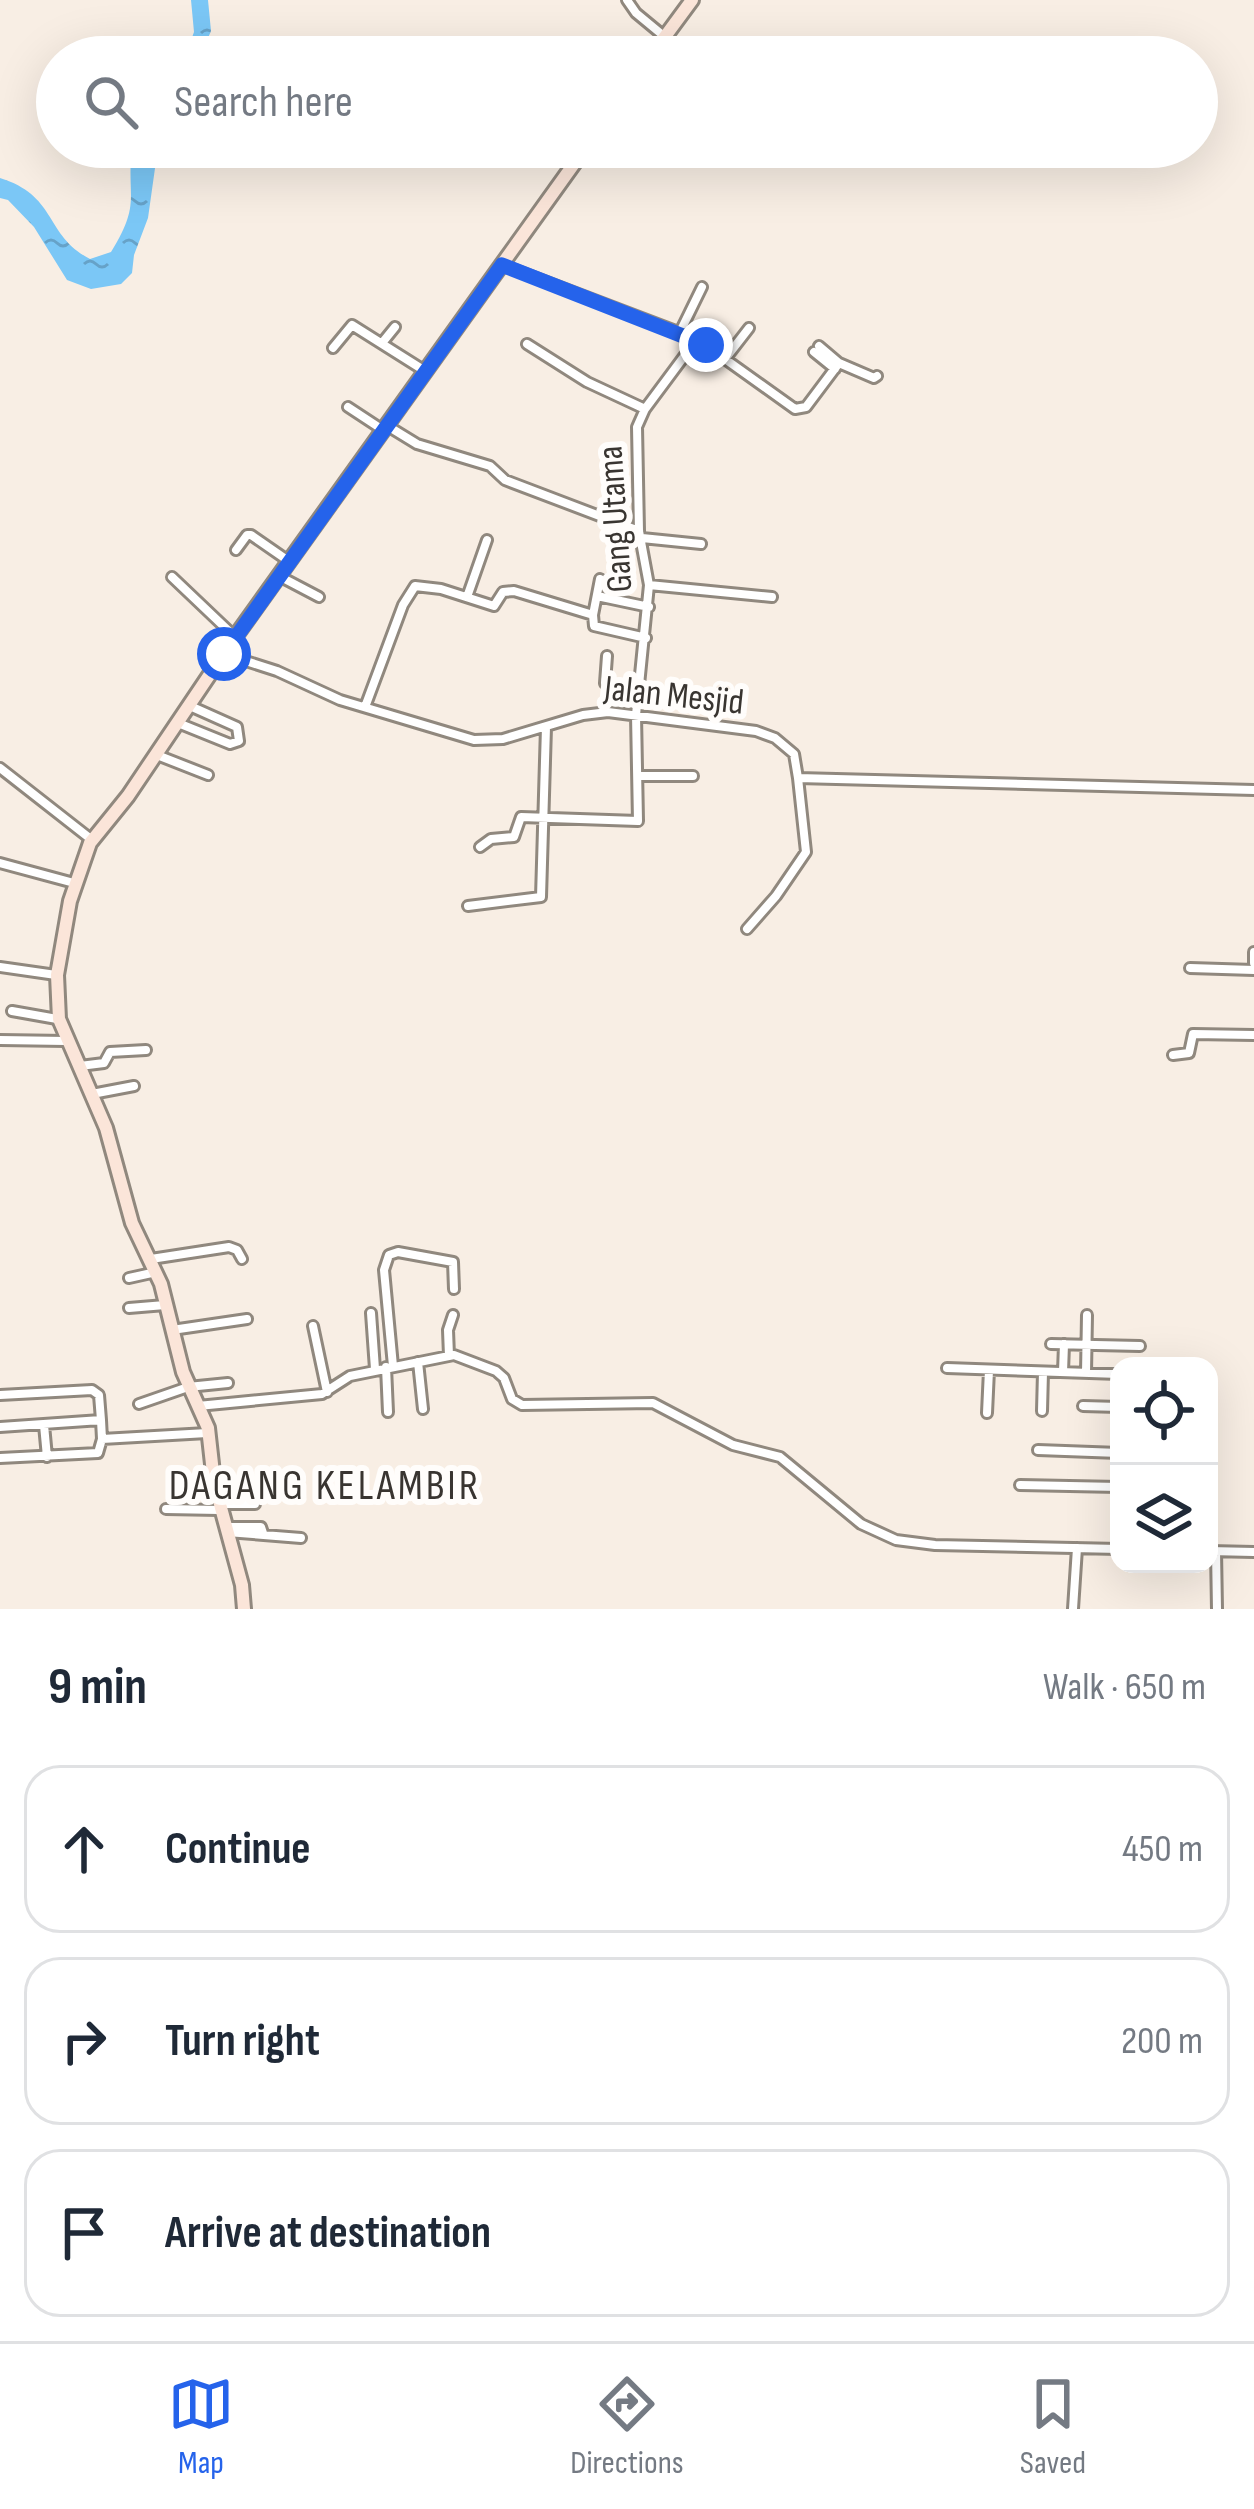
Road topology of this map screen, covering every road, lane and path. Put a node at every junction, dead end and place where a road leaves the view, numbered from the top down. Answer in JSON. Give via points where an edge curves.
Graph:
{"nodes":[{"id":1,"x":628,"y":0,"type":"edge"},
{"id":2,"x":692,"y":0,"type":"edge"},
{"id":3,"x":664,"y":36,"type":"edge"},
{"id":4,"x":666,"y":36,"type":"edge"},
{"id":5,"x":571,"y":168,"type":"edge"},
{"id":6,"x":502,"y":265,"type":"junction"},
{"id":7,"x":702,"y":287,"type":"dead end"},
{"id":8,"x":395,"y":327,"type":"dead end"},
{"id":9,"x":749,"y":328,"type":"dead end"},
{"id":10,"x":680,"y":332,"type":"junction"},
{"id":11,"x":697,"y":339,"type":"junction"},
{"id":12,"x":382,"y":343,"type":"junction"},
{"id":13,"x":526,"y":344,"type":"dead end"},
{"id":14,"x":333,"y":348,"type":"dead end"},
{"id":15,"x":816,"y":349,"type":"dead end"},
{"id":16,"x":725,"y":359,"type":"junction"},
{"id":17,"x":837,"y":366,"type":"junction"},
{"id":18,"x":426,"y":372,"type":"junction"},
{"id":19,"x":877,"y":376,"type":"dead end"},
{"id":20,"x":348,"y":406,"type":"dead end"},
{"id":21,"x":645,"y":410,"type":"junction"},
{"id":22,"x":384,"y":428,"type":"junction"},
{"id":23,"x":640,"y":534,"type":"junction"},
{"id":24,"x":487,"y":540,"type":"dead end"},
{"id":25,"x":701,"y":544,"type":"dead end"},
{"id":26,"x":236,"y":550,"type":"dead end"},
{"id":27,"x":290,"y":562,"type":"junction"},
{"id":28,"x":280,"y":576,"type":"junction"},
{"id":29,"x":172,"y":577,"type":"dead end"},
{"id":30,"x":600,"y":579,"type":"dead end"},
{"id":31,"x":649,"y":585,"type":"junction"},
{"id":32,"x":597,"y":596,"type":"junction"},
{"id":33,"x":319,"y":597,"type":"dead end"},
{"id":34,"x":467,"y":597,"type":"junction"},
{"id":35,"x":772,"y":597,"type":"dead end"},
{"id":36,"x":649,"y":607,"type":"junction"},
{"id":37,"x":593,"y":615,"type":"junction"},
{"id":38,"x":236,"y":638,"type":"junction"},
{"id":39,"x":646,"y":638,"type":"junction"},
{"id":40,"x":224,"y":654,"type":"junction"},
{"id":41,"x":607,"y":656,"type":"dead end"},
{"id":42,"x":639,"y":694,"type":"junction"},
{"id":43,"x":190,"y":706,"type":"junction"},
{"id":44,"x":365,"y":707,"type":"junction"},
{"id":45,"x":636,"y":715,"type":"junction"},
{"id":46,"x":178,"y":723,"type":"junction"},
{"id":47,"x":546,"y":727,"type":"junction"},
{"id":48,"x":156,"y":754,"type":"junction"},
{"id":49,"x":0,"y":768,"type":"edge"},
{"id":50,"x":208,"y":775,"type":"dead end"},
{"id":51,"x":638,"y":776,"type":"junction"},
{"id":52,"x":693,"y":776,"type":"dead end"},
{"id":53,"x":798,"y":778,"type":"junction"},
{"id":54,"x":1254,"y":790,"type":"edge"},
{"id":55,"x":544,"y":818,"type":"junction"},
{"id":56,"x":92,"y":840,"type":"junction"},
{"id":57,"x":479,"y":847,"type":"dead end"},
{"id":58,"x":0,"y":863,"type":"edge"},
{"id":59,"x":74,"y":883,"type":"junction"},
{"id":60,"x":468,"y":906,"type":"dead end"},
{"id":61,"x":747,"y":929,"type":"dead end"},
{"id":62,"x":1254,"y":952,"type":"edge"},
{"id":63,"x":1254,"y":966,"type":"edge"},
{"id":64,"x":0,"y":967,"type":"edge"},
{"id":65,"x":1190,"y":968,"type":"dead end"},
{"id":66,"x":58,"y":975,"type":"junction"},
{"id":67,"x":12,"y":1011,"type":"dead end"},
{"id":68,"x":59,"y":1019,"type":"junction"},
{"id":69,"x":1254,"y":1031,"type":"edge"},
{"id":70,"x":0,"y":1040,"type":"edge"},
{"id":71,"x":68,"y":1040,"type":"junction"},
{"id":72,"x":1254,"y":1045,"type":"edge"},
{"id":73,"x":146,"y":1050,"type":"dead end"},
{"id":74,"x":1172,"y":1055,"type":"dead end"},
{"id":75,"x":80,"y":1066,"type":"junction"},
{"id":76,"x":134,"y":1086,"type":"dead end"},
{"id":77,"x":92,"y":1094,"type":"junction"},
{"id":78,"x":242,"y":1259,"type":"dead end"},
{"id":79,"x":154,"y":1265,"type":"junction"},
{"id":80,"x":129,"y":1278,"type":"dead end"},
{"id":81,"x":454,"y":1289,"type":"dead end"},
{"id":82,"x":166,"y":1305,"type":"junction"},
{"id":83,"x":129,"y":1308,"type":"dead end"},
{"id":84,"x":371,"y":1312,"type":"dead end"},
{"id":85,"x":453,"y":1315,"type":"dead end"},
{"id":86,"x":1087,"y":1315,"type":"dead end"},
{"id":87,"x":248,"y":1319,"type":"dead end"},
{"id":88,"x":313,"y":1326,"type":"dead end"},
{"id":89,"x":170,"y":1330,"type":"junction"},
{"id":90,"x":1051,"y":1344,"type":"dead end"},
{"id":91,"x":1064,"y":1344,"type":"junction"},
{"id":92,"x":1086,"y":1344,"type":"junction"},
{"id":93,"x":1140,"y":1346,"type":"dead end"},
{"id":94,"x":449,"y":1356,"type":"junction"},
{"id":95,"x":418,"y":1361,"type":"junction"},
{"id":96,"x":385,"y":1367,"type":"junction"},
{"id":97,"x":947,"y":1368,"type":"dead end"},
{"id":98,"x":989,"y":1370,"type":"junction"},
{"id":99,"x":1043,"y":1372,"type":"junction"},
{"id":100,"x":1063,"y":1372,"type":"junction"},
{"id":101,"x":1085,"y":1373,"type":"junction"},
{"id":102,"x":1110,"y":1374,"type":"edge"},
{"id":103,"x":227,"y":1383,"type":"dead end"},
{"id":104,"x":188,"y":1387,"type":"junction"},
{"id":105,"x":327,"y":1392,"type":"junction"},
{"id":106,"x":0,"y":1395,"type":"edge"},
{"id":107,"x":139,"y":1404,"type":"dead end"},
{"id":108,"x":198,"y":1406,"type":"junction"},
{"id":109,"x":1083,"y":1406,"type":"dead end"},
{"id":110,"x":1110,"y":1407,"type":"edge"},
{"id":111,"x":423,"y":1409,"type":"dead end"},
{"id":112,"x":388,"y":1412,"type":"dead end"},
{"id":113,"x":1042,"y":1412,"type":"dead end"},
{"id":114,"x":987,"y":1413,"type":"dead end"},
{"id":115,"x":101,"y":1420,"type":"junction"},
{"id":116,"x":44,"y":1425,"type":"junction"},
{"id":117,"x":0,"y":1426,"type":"edge"},
{"id":118,"x":209,"y":1433,"type":"junction"},
{"id":119,"x":102,"y":1439,"type":"junction"},
{"id":120,"x":1038,"y":1450,"type":"dead end"},
{"id":121,"x":1110,"y":1453,"type":"edge"},
{"id":122,"x":47,"y":1457,"type":"junction"},
{"id":123,"x":0,"y":1458,"type":"edge"},
{"id":124,"x":1020,"y":1485,"type":"dead end"},
{"id":125,"x":1110,"y":1487,"type":"edge"},
{"id":126,"x":255,"y":1504,"type":"dead end"},
{"id":127,"x":219,"y":1507,"type":"junction"},
{"id":128,"x":166,"y":1508,"type":"dead end"},
{"id":129,"x":224,"y":1530,"type":"junction"},
{"id":130,"x":301,"y":1538,"type":"dead end"},
{"id":131,"x":1077,"y":1548,"type":"junction"},
{"id":132,"x":1110,"y":1549,"type":"edge"},
{"id":133,"x":1218,"y":1551,"type":"edge"},
{"id":134,"x":1254,"y":1552,"type":"edge"},
{"id":135,"x":1214,"y":1573,"type":"edge"},
{"id":136,"x":244,"y":1609,"type":"edge"},
{"id":137,"x":1072,"y":1609,"type":"edge"},
{"id":138,"x":1216,"y":1609,"type":"edge"}],
"edges":[{"from":1,"to":3,"type":"street"},
{"from":2,"to":4,"type":"street"},
{"from":5,"to":6,"type":"street"},
{"from":6,"to":10,"type":"street"},
{"from":6,"to":18,"type":"street"},
{"from":7,"to":10,"type":"street"},
{"from":8,"to":12,"type":"street"},
{"from":9,"to":16,"type":"street"},
{"from":10,"to":11,"type":"street"},
{"from":11,"to":16,"type":"street"},
{"from":11,"to":21,"type":"street","name":"Gang Utama"},
{"from":12,"to":14,"type":"street","via":[[350,325]]},
{"from":12,"to":18,"type":"street"},
{"from":13,"to":21,"type":"street"},
{"from":15,"to":17,"type":"street"},
{"from":16,"to":17,"type":"street","via":[[798,410]]},
{"from":17,"to":19,"type":"street"},
{"from":18,"to":22,"type":"street"},
{"from":20,"to":22,"type":"street"},
{"from":21,"to":23,"type":"street","name":"Gang Utama","via":[[637,427]]},
{"from":22,"to":23,"type":"street"},
{"from":22,"to":27,"type":"street"},
{"from":23,"to":25,"type":"street"},
{"from":23,"to":31,"type":"street","name":"Gang Utama"},
{"from":24,"to":34,"type":"street"},
{"from":26,"to":27,"type":"street","via":[[251,535]]},
{"from":27,"to":28,"type":"street"},
{"from":28,"to":33,"type":"street"},
{"from":28,"to":38,"type":"street"},
{"from":29,"to":38,"type":"street"},
{"from":30,"to":32,"type":"street"},
{"from":31,"to":35,"type":"street"},
{"from":31,"to":36,"type":"street","name":"Gang Utama"},
{"from":32,"to":36,"type":"street"},
{"from":32,"to":37,"type":"street"},
{"from":34,"to":37,"type":"street","via":[[494,606],[514,591]]},
{"from":34,"to":44,"type":"street","via":[[412,588]]},
{"from":36,"to":39,"type":"street","name":"Gang Utama"},
{"from":37,"to":39,"type":"street","via":[[594,626]]},
{"from":38,"to":40,"type":"street"},
{"from":39,"to":42,"type":"street","name":"Gang Utama"},
{"from":40,"to":43,"type":"street"},
{"from":40,"to":44,"type":"street","name":"Jalan Mesjid"},
{"from":41,"to":42,"type":"street","via":[[605,683]]},
{"from":42,"to":45,"type":"street","name":"Gang Utama"},
{"from":43,"to":46,"type":"street"},
{"from":43,"to":46,"type":"street","via":[[237,727],[239,741]]},
{"from":44,"to":47,"type":"street","name":"Jalan Mesjid","via":[[483,741]]},
{"from":45,"to":47,"type":"street","name":"Jalan Mesjid","via":[[592,712]]},
{"from":45,"to":51,"type":"street","name":"Gang Utama"},
{"from":45,"to":53,"type":"street","name":"Jalan Mesjid","via":[[767,734],[794,754]]},
{"from":46,"to":48,"type":"street"},
{"from":47,"to":55,"type":"street"},
{"from":48,"to":50,"type":"street"},
{"from":48,"to":56,"type":"street"},
{"from":49,"to":56,"type":"street"},
{"from":51,"to":52,"type":"street"},
{"from":51,"to":55,"type":"street","name":"Gang Utama","via":[[638,821]]},
{"from":53,"to":54,"type":"street"},
{"from":53,"to":61,"type":"street","via":[[806,852]]},
{"from":55,"to":57,"type":"street","via":[[519,818],[514,837]]},
{"from":55,"to":60,"type":"street","via":[[539,899]]},
{"from":56,"to":59,"type":"street"},
{"from":58,"to":59,"type":"street"},
{"from":59,"to":66,"type":"street"},
{"from":62,"to":63,"type":"street"},
{"from":63,"to":65,"type":"street"},
{"from":64,"to":66,"type":"street"},
{"from":66,"to":68,"type":"street"},
{"from":67,"to":68,"type":"street"},
{"from":68,"to":71,"type":"street"},
{"from":69,"to":72,"type":"street"},
{"from":69,"to":74,"type":"street","via":[[1191,1034],[1189,1053]]},
{"from":70,"to":71,"type":"street"},
{"from":71,"to":75,"type":"street"},
{"from":73,"to":75,"type":"street","via":[[110,1052],[104,1063]]},
{"from":75,"to":77,"type":"street"},
{"from":76,"to":77,"type":"street"},
{"from":77,"to":79,"type":"street","via":[[132,1223]]},
{"from":78,"to":79,"type":"street","via":[[229,1247]]},
{"from":79,"to":80,"type":"street"},
{"from":79,"to":82,"type":"street"},
{"from":81,"to":96,"type":"street","via":[[453,1262],[389,1255]]},
{"from":82,"to":83,"type":"street"},
{"from":82,"to":89,"type":"street"},
{"from":84,"to":96,"type":"street"},
{"from":85,"to":94,"type":"street"},
{"from":86,"to":92,"type":"street"},
{"from":87,"to":89,"type":"street"},
{"from":88,"to":105,"type":"street"},
{"from":89,"to":104,"type":"street"},
{"from":90,"to":91,"type":"street"},
{"from":91,"to":92,"type":"street"},
{"from":91,"to":100,"type":"street"},
{"from":92,"to":93,"type":"street"},
{"from":92,"to":101,"type":"street"},
{"from":94,"to":95,"type":"street"},
{"from":94,"to":131,"type":"street","via":[[496,1371],[522,1405],[658,1405],[733,1445],[780,1457],[883,1536],[926,1545]]},
{"from":95,"to":96,"type":"street"},
{"from":95,"to":111,"type":"street"},
{"from":96,"to":105,"type":"street"},
{"from":96,"to":112,"type":"street"},
{"from":97,"to":98,"type":"street"},
{"from":98,"to":99,"type":"street"},
{"from":98,"to":114,"type":"street"},
{"from":99,"to":100,"type":"street"},
{"from":99,"to":113,"type":"street"},
{"from":100,"to":101,"type":"street"},
{"from":101,"to":102,"type":"street"},
{"from":103,"to":104,"type":"street"},
{"from":104,"to":107,"type":"street"},
{"from":104,"to":108,"type":"street"},
{"from":105,"to":108,"type":"street"},
{"from":106,"to":115,"type":"street","via":[[92,1390]]},
{"from":108,"to":118,"type":"street"},
{"from":109,"to":110,"type":"street"},
{"from":115,"to":116,"type":"street"},
{"from":115,"to":119,"type":"street"},
{"from":116,"to":117,"type":"street"},
{"from":116,"to":122,"type":"street"},
{"from":118,"to":119,"type":"street"},
{"from":118,"to":127,"type":"street"},
{"from":119,"to":122,"type":"street","via":[[98,1453]]},
{"from":120,"to":121,"type":"street"},
{"from":122,"to":123,"type":"street"},
{"from":124,"to":125,"type":"street"},
{"from":126,"to":127,"type":"street"},
{"from":127,"to":128,"type":"street"},
{"from":127,"to":129,"type":"street"},
{"from":129,"to":130,"type":"street"},
{"from":129,"to":136,"type":"street"},
{"from":131,"to":132,"type":"street"},
{"from":131,"to":137,"type":"street"},
{"from":133,"to":134,"type":"street"},
{"from":135,"to":138,"type":"street"}]}
